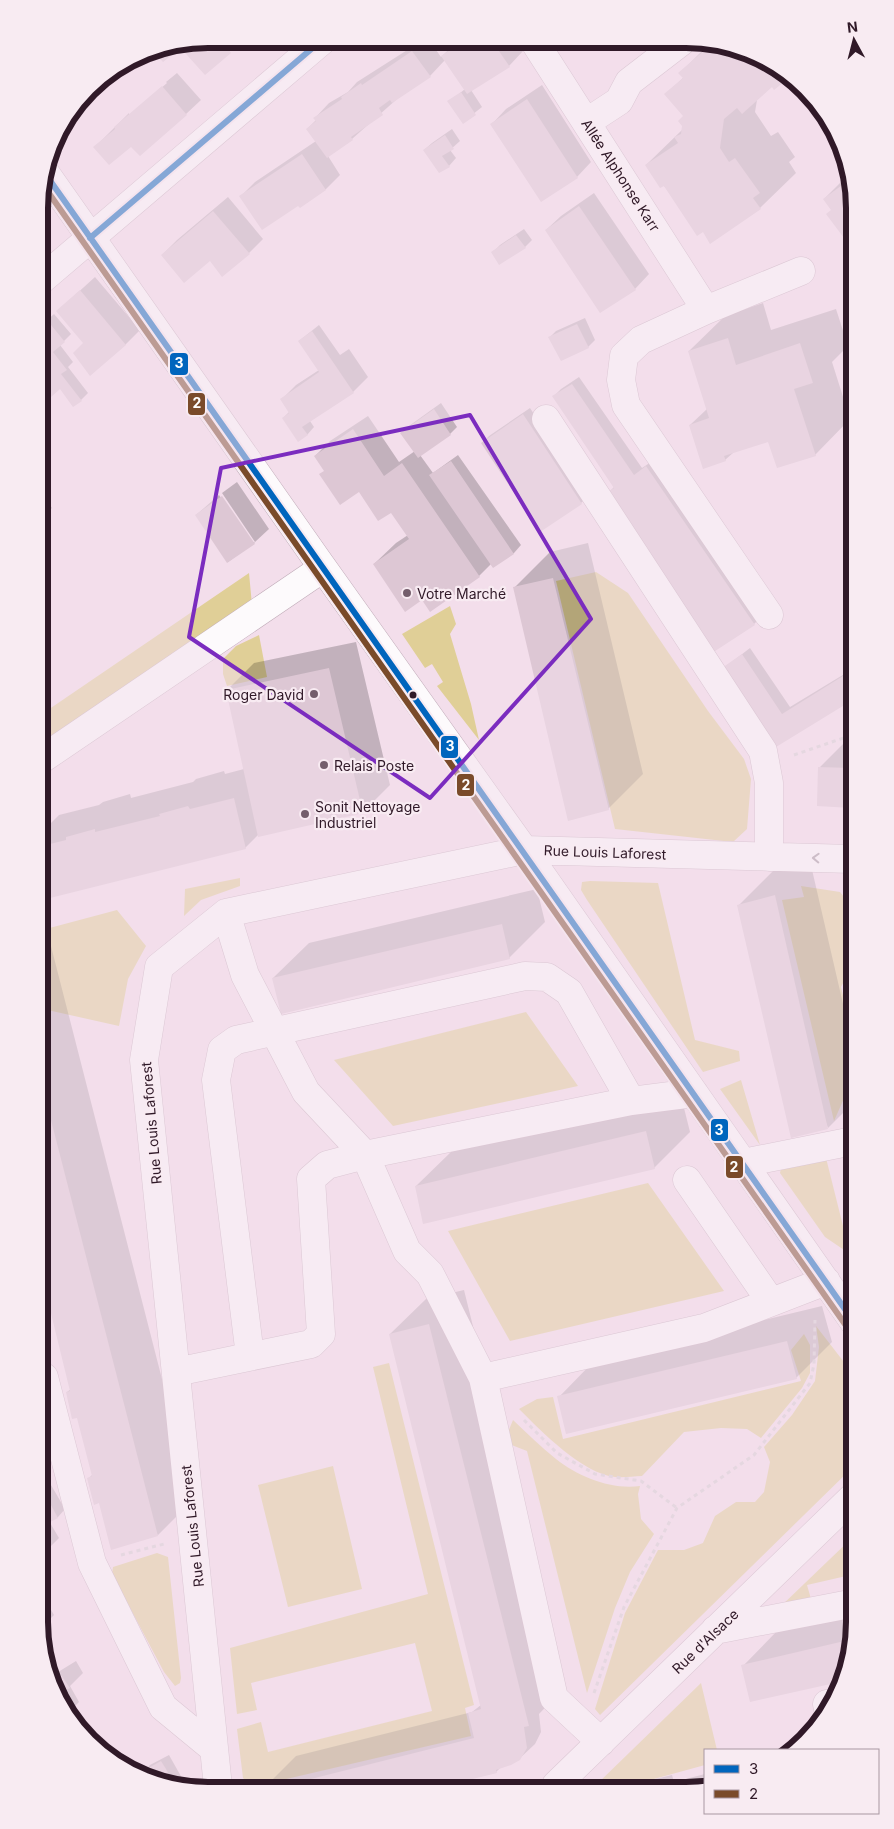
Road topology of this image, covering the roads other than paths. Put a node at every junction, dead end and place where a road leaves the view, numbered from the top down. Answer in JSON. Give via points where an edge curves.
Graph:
{"nodes":[{"id":1,"x":315,"y":48,"type":"edge"},
{"id":2,"x":539,"y":48,"type":"edge"},
{"id":3,"x":673,"y":48,"type":"edge"},
{"id":4,"x":587,"y":122,"type":"junction"},
{"id":5,"x":50,"y":181,"type":"edge"},
{"id":6,"x":90,"y":238,"type":"junction"},
{"id":7,"x":801,"y":271,"type":"dead end"},
{"id":8,"x":48,"y":273,"type":"edge"},
{"id":9,"x":706,"y":310,"type":"junction"},
{"id":10,"x":546,"y":420,"type":"dead end"},
{"id":11,"x":323,"y":568,"type":"junction"},
{"id":12,"x":769,"y":614,"type":"dead end"},
{"id":13,"x":48,"y":755,"type":"edge"},
{"id":14,"x":524,"y":850,"type":"junction"},
{"id":15,"x":774,"y":857,"type":"junction"},
{"id":16,"x":846,"y":859,"type":"edge"},
{"id":17,"x":226,"y":913,"type":"junction"},
{"id":18,"x":274,"y":1032,"type":"junction"},
{"id":19,"x":694,"y":1092,"type":"junction"},
{"id":20,"x":631,"y":1101,"type":"junction"},
{"id":21,"x":846,"y":1142,"type":"edge"},
{"id":22,"x":365,"y":1154,"type":"junction"},
{"id":23,"x":743,"y":1163,"type":"junction"},
{"id":24,"x":687,"y":1180,"type":"dead end"},
{"id":25,"x":821,"y":1284,"type":"junction"},
{"id":26,"x":771,"y":1302,"type":"junction"},
{"id":27,"x":846,"y":1306,"type":"edge"},
{"id":28,"x":250,"y":1356,"type":"junction"},
{"id":29,"x":176,"y":1372,"type":"junction"},
{"id":30,"x":483,"y":1378,"type":"junction"},
{"id":31,"x":48,"y":1392,"type":"edge"},
{"id":32,"x":846,"y":1504,"type":"edge"},
{"id":33,"x":846,"y":1605,"type":"edge"},
{"id":34,"x":716,"y":1630,"type":"junction"},
{"id":35,"x":592,"y":1733,"type":"junction"},
{"id":36,"x":214,"y":1749,"type":"junction"},
{"id":37,"x":217,"y":1782,"type":"edge"},
{"id":38,"x":558,"y":1782,"type":"edge"}],
"edges":[{"from":1,"to":6,"type":"street"},
{"from":2,"to":4,"type":"street","name":"Allée Alphonse Karr"},
{"from":3,"to":4,"type":"street","via":[[629,82],[619,101]]},
{"from":4,"to":9,"type":"street","name":"Allée Alphonse Karr"},
{"from":5,"to":6,"type":"street"},
{"from":6,"to":8,"type":"street"},
{"from":6,"to":11,"type":"street"},
{"from":7,"to":9,"type":"street"},
{"from":9,"to":12,"type":"street","via":[[641,340],[624,356],[621,380],[626,405]]},
{"from":10,"to":15,"type":"street","via":[[764,751]]},
{"from":11,"to":13,"type":"street"},
{"from":11,"to":14,"type":"street"},
{"from":14,"to":15,"type":"street","name":"Rue Louis Laforest"},
{"from":14,"to":17,"type":"street","name":"Rue Louis Laforest"},
{"from":14,"to":19,"type":"street"},
{"from":16,"to":15,"type":"street","name":"Rue Louis Laforest","one_way":true},
{"from":17,"to":18,"type":"street","via":[[245,975]]},
{"from":17,"to":29,"type":"street","name":"Rue Louis Laforest","via":[[159,967],[144,1060]]},
{"from":18,"to":20,"type":"street","via":[[525,976],[547,977],[569,992]]},
{"from":18,"to":22,"type":"street","via":[[306,1092]]},
{"from":18,"to":28,"type":"street","via":[[236,1040],[222,1050],[216,1080]]},
{"from":19,"to":20,"type":"street"},
{"from":19,"to":23,"type":"street"},
{"from":20,"to":22,"type":"street"},
{"from":21,"to":23,"type":"street"},
{"from":22,"to":28,"type":"street","via":[[326,1164],[311,1178],[321,1334],[311,1344]]},
{"from":22,"to":30,"type":"street","via":[[407,1251],[430,1274]]},
{"from":23,"to":25,"type":"street"},
{"from":24,"to":26,"type":"street"},
{"from":25,"to":26,"type":"street"},
{"from":25,"to":27,"type":"street"},
{"from":26,"to":30,"type":"street","via":[[704,1328]]},
{"from":28,"to":29,"type":"street"},
{"from":29,"to":36,"type":"street","name":"Rue Louis Laforest"},
{"from":30,"to":35,"type":"street","via":[[554,1698]]},
{"from":31,"to":36,"type":"street","via":[[92,1562],[163,1707]]},
{"from":32,"to":34,"type":"street","name":"Rue d'Alsace"},
{"from":33,"to":34,"type":"street"},
{"from":34,"to":35,"type":"street","name":"Rue d'Alsace"},
{"from":35,"to":38,"type":"street","name":"Rue d'Alsace"},
{"from":36,"to":37,"type":"street","name":"Rue Louis Laforest"}]}
